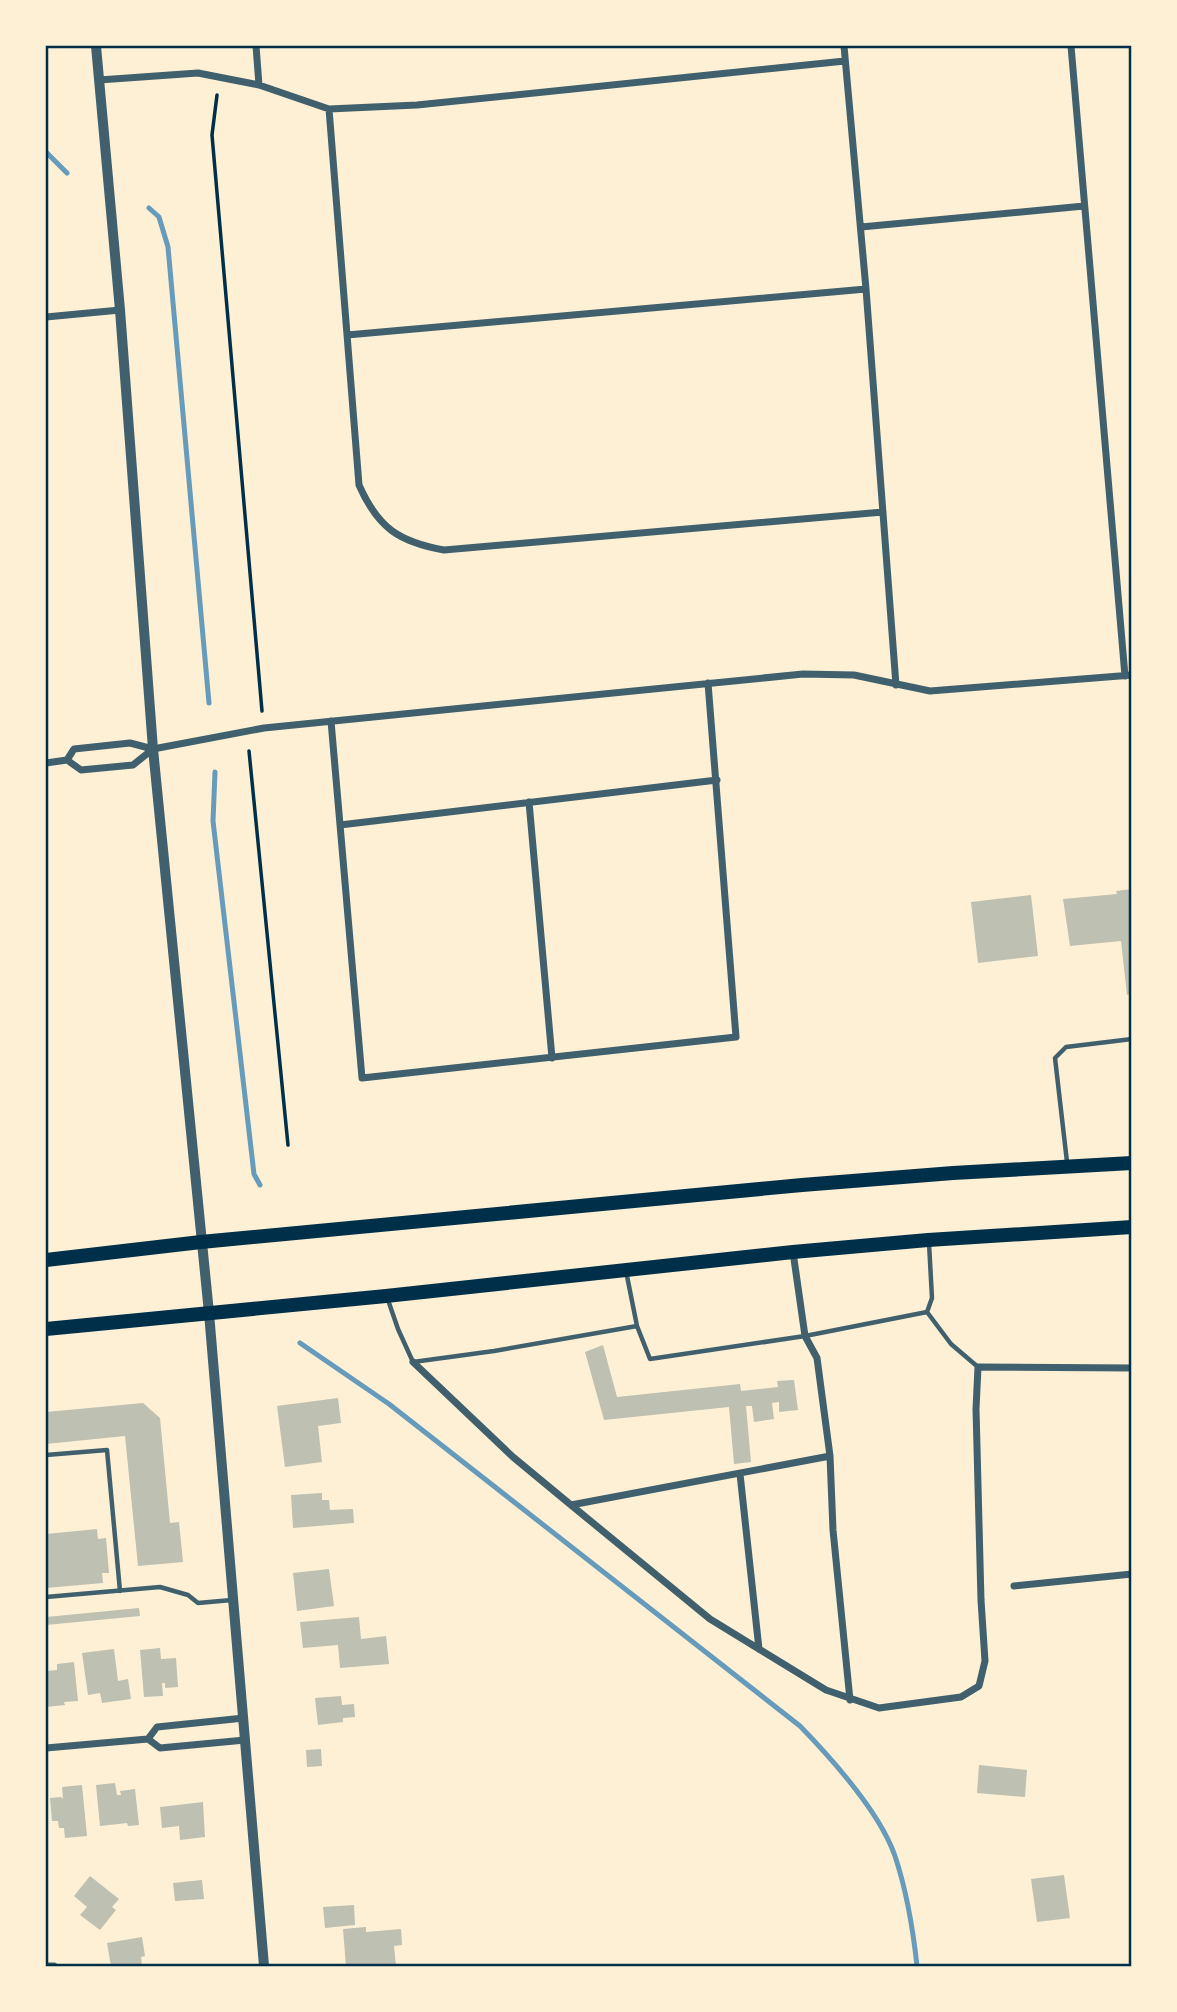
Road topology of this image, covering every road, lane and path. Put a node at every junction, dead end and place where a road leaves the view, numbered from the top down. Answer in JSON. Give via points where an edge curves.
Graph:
{"nodes":[{"id":1,"x":96,"y":46,"type":"edge"},
{"id":2,"x":256,"y":46,"type":"edge"},
{"id":3,"x":844,"y":46,"type":"edge"},
{"id":4,"x":1071,"y":46,"type":"edge"},
{"id":5,"x":845,"y":61,"type":"junction"},
{"id":6,"x":99,"y":80,"type":"junction"},
{"id":7,"x":259,"y":85,"type":"junction"},
{"id":8,"x":217,"y":95,"type":"dead end"},
{"id":9,"x":329,"y":109,"type":"junction"},
{"id":10,"x":1084,"y":206,"type":"junction"},
{"id":11,"x":861,"y":227,"type":"junction"},
{"id":12,"x":866,"y":289,"type":"junction"},
{"id":13,"x":120,"y":310,"type":"junction"},
{"id":14,"x":46,"y":317,"type":"edge"},
{"id":15,"x":347,"y":335,"type":"junction"},
{"id":16,"x":883,"y":512,"type":"junction"},
{"id":17,"x":1128,"y":675,"type":"edge"},
{"id":18,"x":708,"y":683,"type":"junction"},
{"id":19,"x":896,"y":685,"type":"junction"},
{"id":20,"x":262,"y":711,"type":"dead end"},
{"id":21,"x":331,"y":721,"type":"junction"},
{"id":22,"x":153,"y":749,"type":"junction"},
{"id":23,"x":249,"y":751,"type":"dead end"},
{"id":24,"x":66,"y":760,"type":"junction"},
{"id":25,"x":46,"y":762,"type":"edge"},
{"id":26,"x":717,"y":780,"type":"junction"},
{"id":27,"x":529,"y":802,"type":"junction"},
{"id":28,"x":340,"y":825,"type":"junction"},
{"id":29,"x":1132,"y":1039,"type":"edge"},
{"id":30,"x":552,"y":1058,"type":"junction"},
{"id":31,"x":288,"y":1145,"type":"dead end"},
{"id":32,"x":1132,"y":1163,"type":"edge"},
{"id":33,"x":1067,"y":1167,"type":"junction"},
{"id":34,"x":1132,"y":1227,"type":"edge"},
{"id":35,"x":928,"y":1240,"type":"junction"},
{"id":36,"x":201,"y":1242,"type":"junction"},
{"id":37,"x":793,"y":1252,"type":"junction"},
{"id":38,"x":46,"y":1259,"type":"edge"},
{"id":39,"x":626,"y":1270,"type":"junction"},
{"id":40,"x":386,"y":1296,"type":"junction"},
{"id":41,"x":927,"y":1312,"type":"junction"},
{"id":42,"x":209,"y":1314,"type":"junction"},
{"id":43,"x":637,"y":1326,"type":"junction"},
{"id":44,"x":46,"y":1329,"type":"edge"},
{"id":45,"x":805,"y":1336,"type":"junction"},
{"id":46,"x":413,"y":1362,"type":"junction"},
{"id":47,"x":978,"y":1367,"type":"junction"},
{"id":48,"x":1132,"y":1368,"type":"edge"},
{"id":49,"x":46,"y":1455,"type":"edge"},
{"id":50,"x":830,"y":1457,"type":"junction"},
{"id":51,"x":740,"y":1474,"type":"junction"},
{"id":52,"x":571,"y":1505,"type":"junction"},
{"id":53,"x":1132,"y":1574,"type":"edge"},
{"id":54,"x":1014,"y":1586,"type":"dead end"},
{"id":55,"x":120,"y":1591,"type":"junction"},
{"id":56,"x":46,"y":1597,"type":"edge"},
{"id":57,"x":233,"y":1600,"type":"junction"},
{"id":58,"x":759,"y":1649,"type":"junction"},
{"id":59,"x":850,"y":1700,"type":"junction"},
{"id":60,"x":244,"y":1718,"type":"junction"},
{"id":61,"x":148,"y":1738,"type":"junction"},
{"id":62,"x":246,"y":1741,"type":"junction"},
{"id":63,"x":46,"y":1748,"type":"edge"},
{"id":64,"x":49,"y":1966,"type":"edge"},
{"id":65,"x":54,"y":1966,"type":"edge"},
{"id":66,"x":264,"y":1966,"type":"edge"}],
"edges":[{"from":1,"to":6,"type":"street"},
{"from":2,"to":7,"type":"street"},
{"from":3,"to":5,"type":"street"},
{"from":4,"to":10,"type":"street"},
{"from":5,"to":9,"type":"street","via":[[416,105]]},
{"from":5,"to":11,"type":"street"},
{"from":6,"to":7,"type":"street","via":[[198,74]]},
{"from":6,"to":13,"type":"street"},
{"from":7,"to":9,"type":"street"},
{"from":8,"to":20,"type":"path","via":[[212,135]]},
{"from":9,"to":15,"type":"street"},
{"from":10,"to":11,"type":"street"},
{"from":10,"to":17,"type":"street"},
{"from":11,"to":12,"type":"street"},
{"from":12,"to":15,"type":"street"},
{"from":12,"to":16,"type":"street"},
{"from":13,"to":14,"type":"street"},
{"from":13,"to":22,"type":"street"},
{"from":15,"to":16,"type":"street","via":[[359,485],[370,510],[414,545],[444,550]]},
{"from":16,"to":19,"type":"street"},
{"from":17,"to":19,"type":"street","via":[[930,691]]},
{"from":18,"to":19,"type":"street","via":[[803,674],[854,675]]},
{"from":18,"to":21,"type":"street"},
{"from":18,"to":26,"type":"street"},
{"from":21,"to":22,"type":"street"},
{"from":21,"to":28,"type":"street"},
{"from":22,"to":24,"type":"street","via":[[130,743],[74,749]]},
{"from":22,"to":24,"type":"street","via":[[133,765],[81,770]]},
{"from":22,"to":36,"type":"street"},
{"from":23,"to":31,"type":"path"},
{"from":24,"to":25,"type":"street"},
{"from":26,"to":27,"type":"street"},
{"from":26,"to":30,"type":"street","via":[[736,1037]]},
{"from":27,"to":28,"type":"street"},
{"from":27,"to":30,"type":"street"},
{"from":28,"to":30,"type":"street","via":[[362,1078]]},
{"from":29,"to":33,"type":"lane","via":[[1066,1047],[1055,1058]]},
{"from":32,"to":33,"type":"main road"},
{"from":33,"to":36,"type":"main road","via":[[802,1185]]},
{"from":34,"to":35,"type":"main road"},
{"from":35,"to":37,"type":"main road"},
{"from":35,"to":41,"type":"lane","via":[[932,1298]]},
{"from":36,"to":38,"type":"main road"},
{"from":36,"to":42,"type":"street"},
{"from":37,"to":39,"type":"main road"},
{"from":37,"to":45,"type":"street"},
{"from":39,"to":40,"type":"main road"},
{"from":39,"to":43,"type":"lane"},
{"from":40,"to":42,"type":"main road"},
{"from":40,"to":46,"type":"lane"},
{"from":41,"to":45,"type":"lane"},
{"from":41,"to":47,"type":"lane","via":[[951,1344]]},
{"from":42,"to":44,"type":"main road"},
{"from":42,"to":57,"type":"street"},
{"from":43,"to":45,"type":"lane","via":[[650,1359]]},
{"from":43,"to":46,"type":"lane"},
{"from":45,"to":50,"type":"street","via":[[817,1358]]},
{"from":46,"to":52,"type":"street"},
{"from":47,"to":48,"type":"street"},
{"from":47,"to":59,"type":"street","via":[[985,1661],[979,1686],[961,1697],[879,1708]]},
{"from":49,"to":55,"type":"lane","via":[[107,1450]]},
{"from":50,"to":51,"type":"street"},
{"from":50,"to":59,"type":"street"},
{"from":51,"to":52,"type":"street"},
{"from":51,"to":58,"type":"street"},
{"from":52,"to":58,"type":"street","via":[[710,1619]]},
{"from":53,"to":54,"type":"street"},
{"from":55,"to":56,"type":"lane"},
{"from":55,"to":57,"type":"lane","via":[[160,1587],[198,1603]]},
{"from":57,"to":60,"type":"street"},
{"from":58,"to":59,"type":"street"},
{"from":60,"to":61,"type":"street","via":[[158,1727]]},
{"from":60,"to":62,"type":"street"},
{"from":61,"to":62,"type":"street","via":[[160,1748]]},
{"from":61,"to":63,"type":"street"},
{"from":62,"to":66,"type":"street"},
{"from":64,"to":65,"type":"street"}]}
